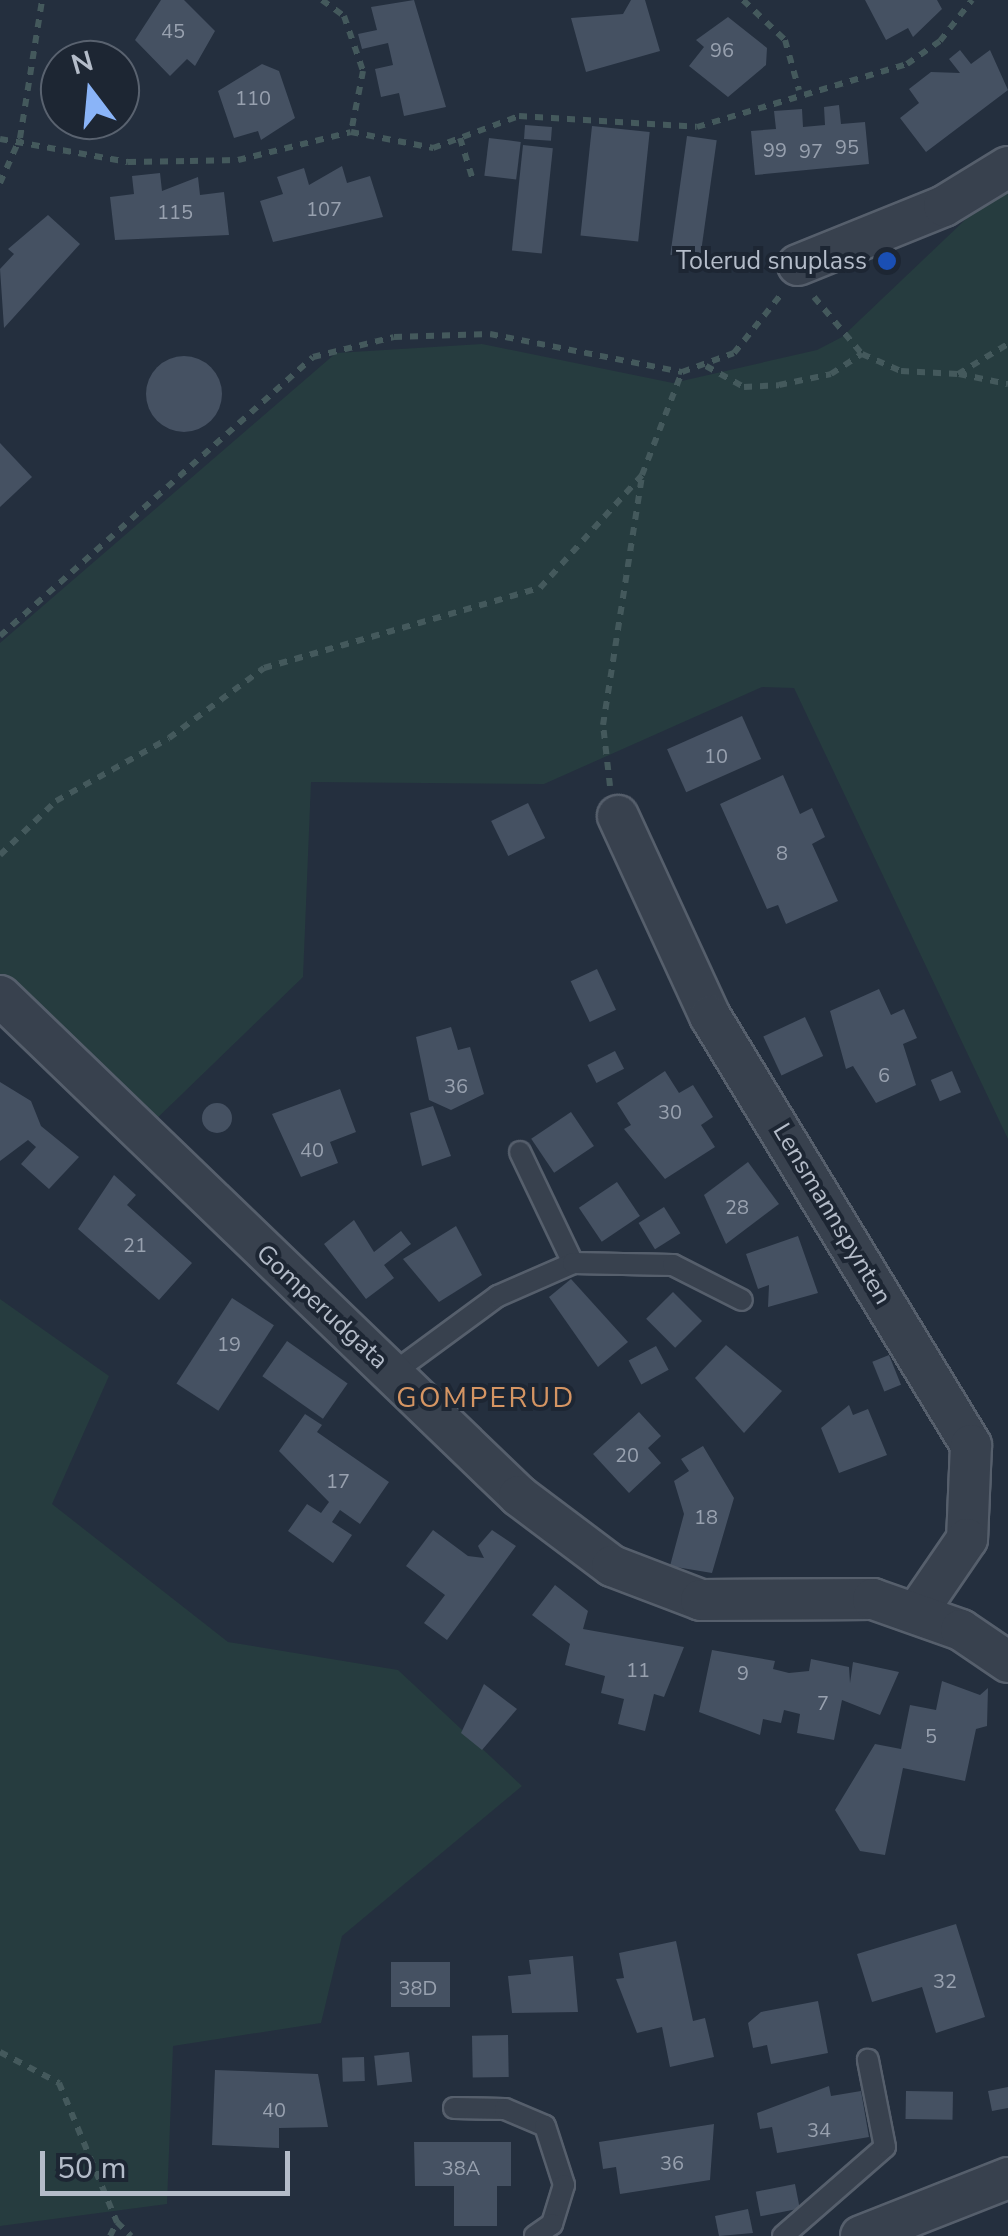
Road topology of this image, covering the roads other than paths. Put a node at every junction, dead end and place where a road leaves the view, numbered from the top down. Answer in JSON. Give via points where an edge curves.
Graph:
{"nodes":[{"id":1,"x":1008,"y":168,"type":"edge"},
{"id":2,"x":798,"y":265,"type":"road end"},
{"id":3,"x":618,"y":816,"type":"road end"},
{"id":4,"x":0,"y":996,"type":"edge"},
{"id":5,"x":520,"y":1152,"type":"dead end"},
{"id":6,"x":573,"y":1262,"type":"junction"},
{"id":7,"x":742,"y":1300,"type":"dead end"},
{"id":8,"x":393,"y":1373,"type":"junction"},
{"id":9,"x":917,"y":1612,"type":"junction"},
{"id":10,"x":1008,"y":1662,"type":"edge"},
{"id":11,"x":868,"y":2060,"type":"dead end"},
{"id":12,"x":454,"y":2108,"type":"dead end"},
{"id":13,"x":1008,"y":2178,"type":"edge"},
{"id":14,"x":534,"y":2236,"type":"edge"},
{"id":15,"x":783,"y":2236,"type":"edge"},
{"id":16,"x":861,"y":2236,"type":"edge"}],
"edges":[{"from":1,"to":2,"type":"street","via":[[944,206]]},
{"from":3,"to":9,"type":"street","name":"Lensmannspynten","via":[[710,1016],[971,1445],[966,1539]]},
{"from":4,"to":8,"type":"street","name":"Gomperudgata"},
{"from":5,"to":6,"type":"lane"},
{"from":6,"to":7,"type":"lane","via":[[673,1265]]},
{"from":6,"to":8,"type":"lane","via":[[498,1296]]},
{"from":8,"to":9,"type":"street","name":"Gomperudgata","via":[[519,1496],[612,1566],[701,1600],[827,1596]]},
{"from":9,"to":10,"type":"street","name":"Gomperudgata"},
{"from":11,"to":15,"type":"lane","via":[[885,2146]]},
{"from":12,"to":14,"type":"lane","via":[[504,2109],[545,2126],[564,2185],[552,2224]]},
{"from":13,"to":16,"type":"street"}]}
